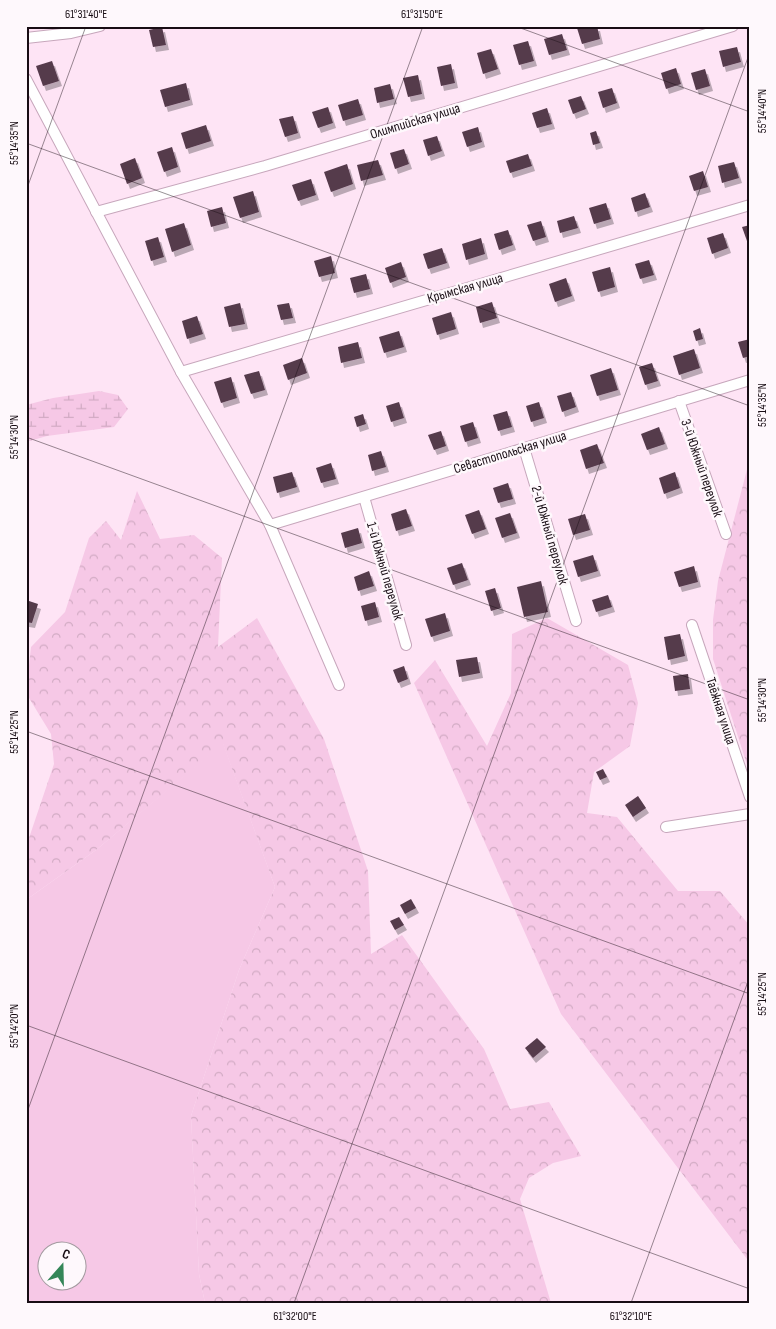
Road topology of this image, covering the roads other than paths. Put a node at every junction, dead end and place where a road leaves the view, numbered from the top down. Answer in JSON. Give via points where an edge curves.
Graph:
{"nodes":[{"id":1,"x":100,"y":26,"type":"edge"},
{"id":2,"x":733,"y":26,"type":"edge"},
{"id":3,"x":26,"y":38,"type":"edge"},
{"id":4,"x":26,"y":79,"type":"edge"},
{"id":5,"x":750,"y":205,"type":"edge"},
{"id":6,"x":96,"y":212,"type":"junction"},
{"id":7,"x":181,"y":372,"type":"junction"},
{"id":8,"x":750,"y":380,"type":"edge"},
{"id":9,"x":678,"y":401,"type":"junction"},
{"id":10,"x":524,"y":448,"type":"junction"},
{"id":11,"x":364,"y":497,"type":"junction"},
{"id":12,"x":270,"y":525,"type":"junction"},
{"id":13,"x":726,"y":534,"type":"dead end"},
{"id":14,"x":576,"y":621,"type":"dead end"},
{"id":15,"x":692,"y":625,"type":"dead end"},
{"id":16,"x":406,"y":645,"type":"dead end"},
{"id":17,"x":339,"y":685,"type":"dead end"},
{"id":18,"x":750,"y":797,"type":"edge"},
{"id":19,"x":750,"y":814,"type":"edge"},
{"id":20,"x":666,"y":827,"type":"dead end"}],
"edges":[{"from":1,"to":3,"type":"street"},
{"from":2,"to":6,"type":"street","name":"Олимпийская улица","via":[[264,166]]},
{"from":4,"to":6,"type":"street"},
{"from":5,"to":7,"type":"street","name":"Крымская улица"},
{"from":6,"to":7,"type":"street"},
{"from":7,"to":12,"type":"street"},
{"from":8,"to":9,"type":"street","name":"Севастопольская улица"},
{"from":9,"to":10,"type":"street","name":"Севастопольская улица"},
{"from":9,"to":13,"type":"street","name":"3-й Южный переулок"},
{"from":10,"to":11,"type":"street","name":"Севастопольская улица"},
{"from":10,"to":14,"type":"street","name":"2-й Южный переулок"},
{"from":11,"to":12,"type":"street","name":"Севастопольская улица"},
{"from":11,"to":16,"type":"street","name":"1-й Южный переулок"},
{"from":12,"to":17,"type":"street"},
{"from":15,"to":18,"type":"street","name":"Таёжная улица"},
{"from":19,"to":20,"type":"street"}]}
